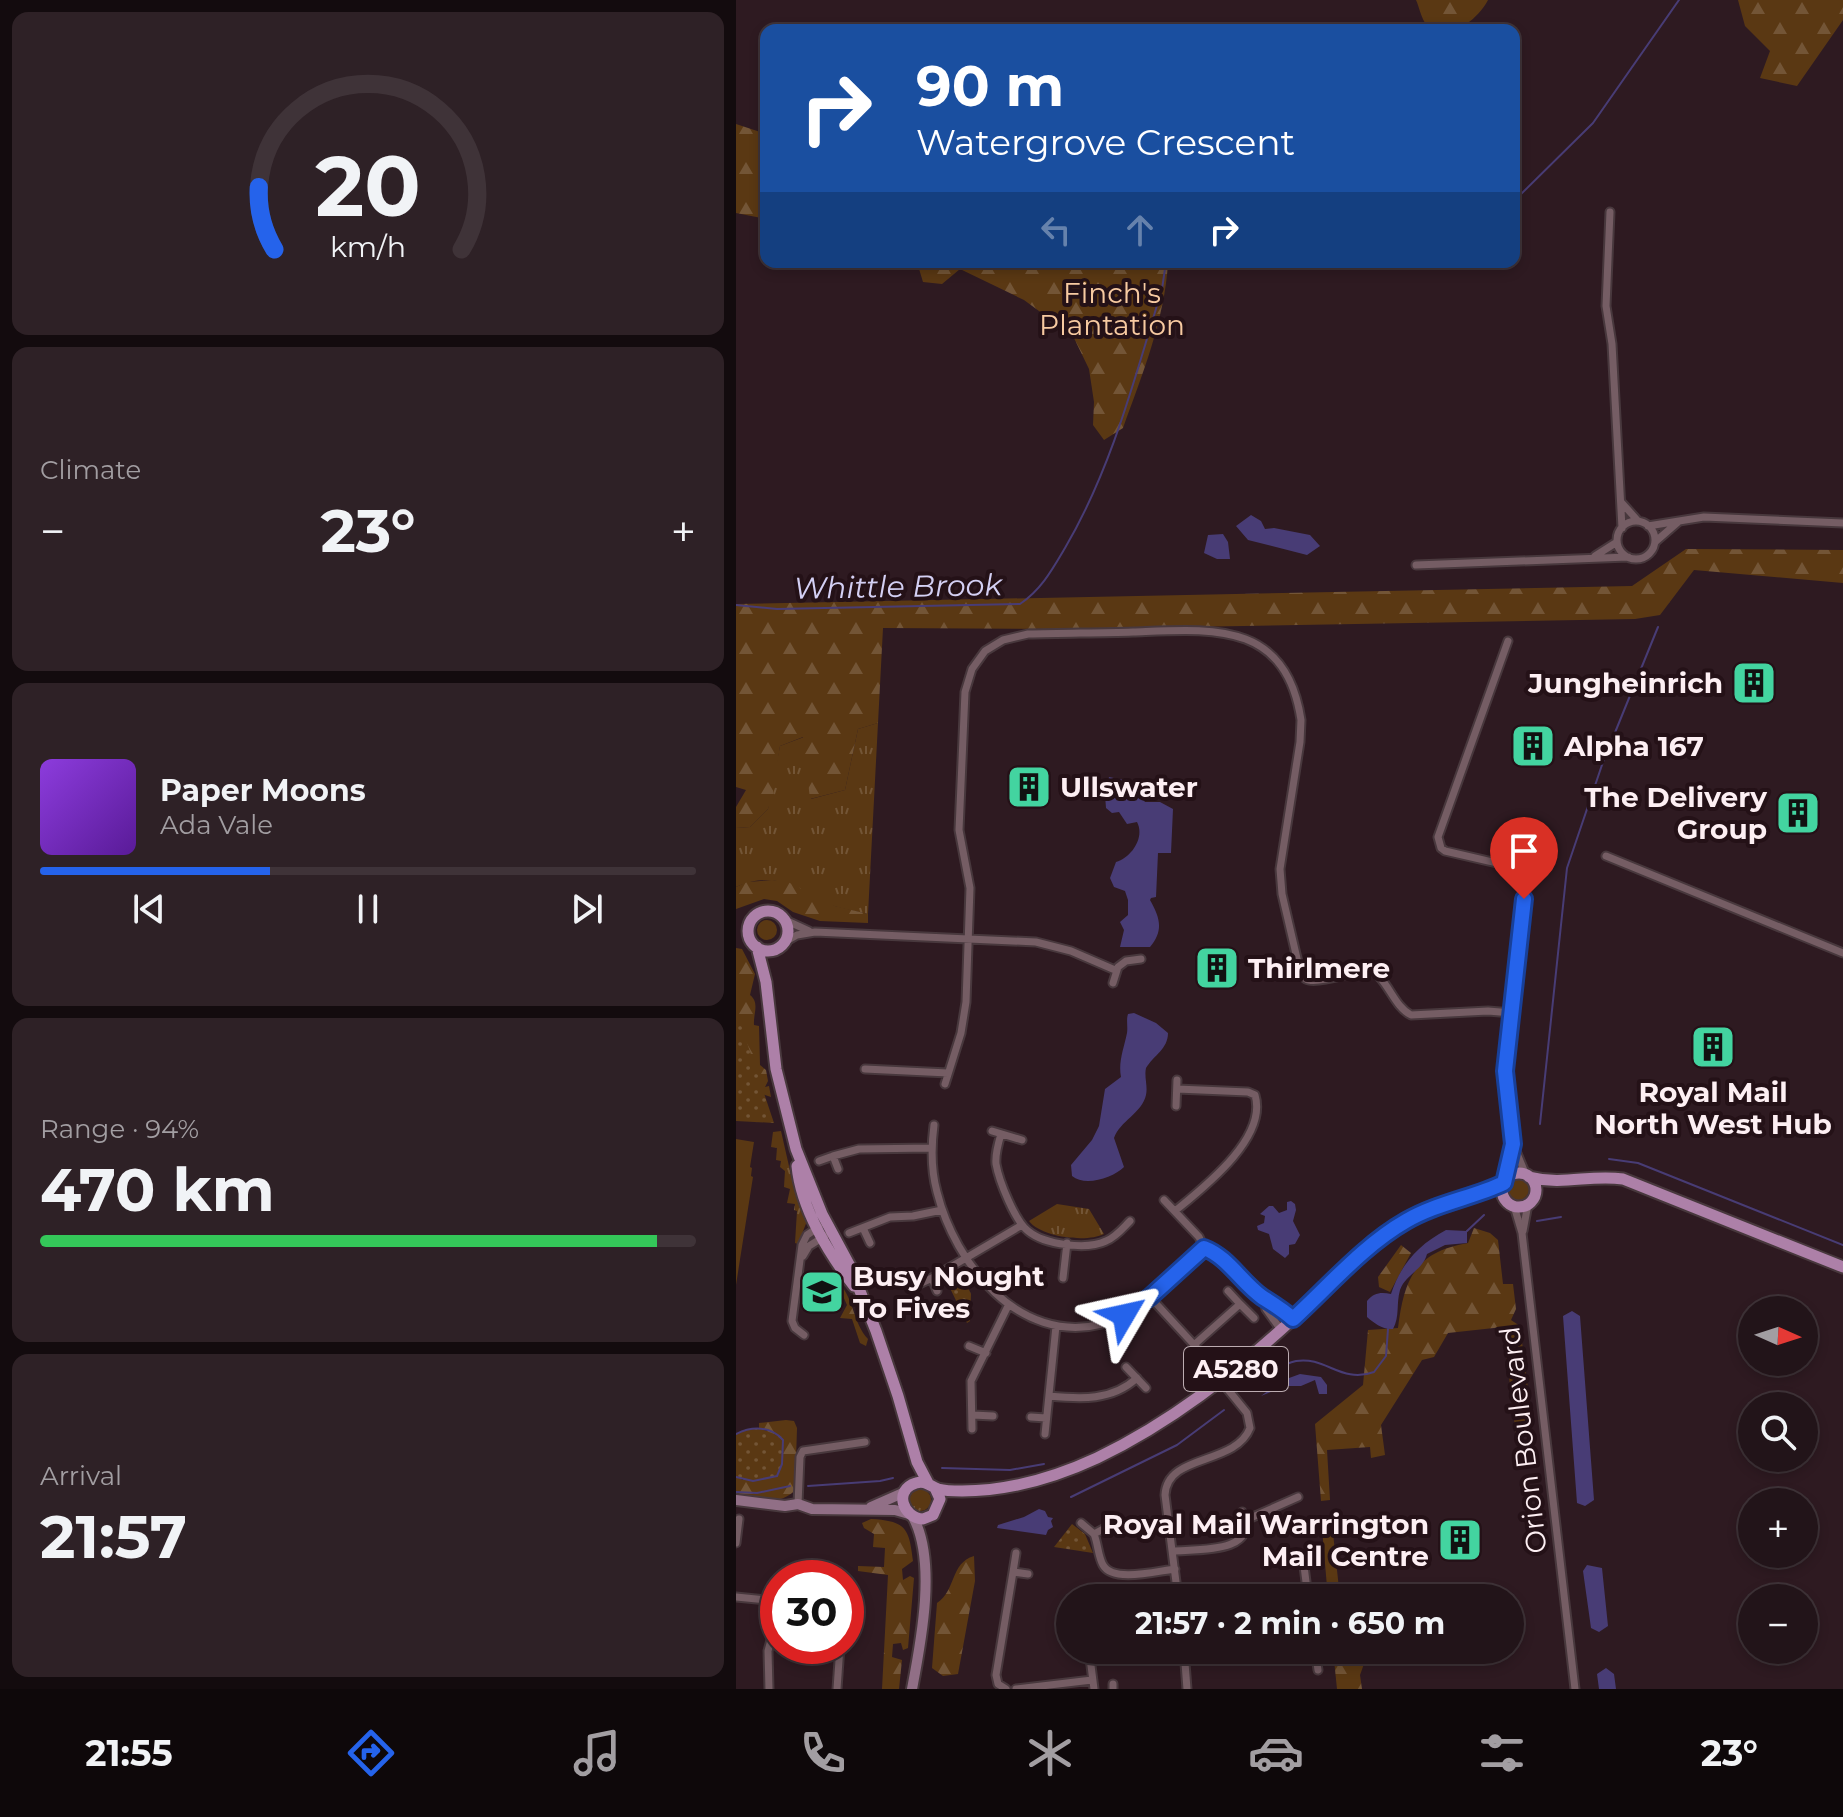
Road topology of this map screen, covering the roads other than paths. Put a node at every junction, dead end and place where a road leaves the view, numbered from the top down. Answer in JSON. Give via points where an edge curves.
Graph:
{"nodes":[{"id":1,"x":1610,"y":212,"type":"dead end"},
{"id":2,"x":1619,"y":501,"type":"junction"},
{"id":3,"x":1680,"y":520,"type":"junction"},
{"id":4,"x":1638,"y":521,"type":"junction"},
{"id":5,"x":1843,"y":523,"type":"edge"},
{"id":6,"x":1648,"y":526,"type":"junction"},
{"id":7,"x":1622,"y":528,"type":"junction"},
{"id":8,"x":1617,"y":542,"type":"junction"},
{"id":9,"x":1655,"y":542,"type":"junction"},
{"id":10,"x":1628,"y":557,"type":"junction"},
{"id":11,"x":1590,"y":559,"type":"junction"},
{"id":12,"x":1416,"y":565,"type":"dead end"},
{"id":13,"x":1508,"y":641,"type":"dead end"},
{"id":14,"x":1606,"y":856,"type":"dead end"},
{"id":15,"x":752,"y":918,"type":"junction"},
{"id":16,"x":785,"y":920,"type":"junction"},
{"id":17,"x":736,"y":924,"type":"edge"},
{"id":18,"x":815,"y":932,"type":"junction"},
{"id":19,"x":736,"y":933,"type":"edge"},
{"id":20,"x":968,"y":938,"type":"junction"},
{"id":21,"x":753,"y":943,"type":"junction"},
{"id":22,"x":780,"y":946,"type":"junction"},
{"id":23,"x":1843,"y":953,"type":"edge"},
{"id":24,"x":1141,"y":959,"type":"dead end"},
{"id":25,"x":1115,"y":970,"type":"junction"},
{"id":26,"x":766,"y":982,"type":"junction"},
{"id":27,"x":1113,"y":983,"type":"dead end"},
{"id":28,"x":1512,"y":1013,"type":"junction"},
{"id":29,"x":865,"y":1069,"type":"dead end"},
{"id":30,"x":948,"y":1073,"type":"junction"},
{"id":31,"x":945,"y":1084,"type":"dead end"},
{"id":32,"x":1176,"y":1106,"type":"dead end"},
{"id":33,"x":934,"y":1125,"type":"dead end"},
{"id":34,"x":992,"y":1131,"type":"dead end"},
{"id":35,"x":1001,"y":1134,"type":"junction"},
{"id":36,"x":1022,"y":1140,"type":"dead end"},
{"id":37,"x":1513,"y":1144,"type":"junction"},
{"id":38,"x":932,"y":1148,"type":"junction"},
{"id":39,"x":833,"y":1156,"type":"junction"},
{"id":40,"x":819,"y":1161,"type":"dead end"},
{"id":41,"x":838,"y":1169,"type":"dead end"},
{"id":42,"x":1528,"y":1176,"type":"junction"},
{"id":43,"x":1505,"y":1181,"type":"junction"},
{"id":44,"x":1560,"y":1183,"type":"junction"},
{"id":45,"x":1479,"y":1195,"type":"junction"},
{"id":46,"x":1164,"y":1200,"type":"dead end"},
{"id":47,"x":1531,"y":1201,"type":"junction"},
{"id":48,"x":1510,"y":1204,"type":"junction"},
{"id":49,"x":942,"y":1210,"type":"junction"},
{"id":50,"x":1175,"y":1211,"type":"junction"},
{"id":51,"x":1130,"y":1221,"type":"dead end"},
{"id":52,"x":1022,"y":1225,"type":"junction"},
{"id":53,"x":863,"y":1228,"type":"junction"},
{"id":54,"x":824,"y":1230,"type":"junction"},
{"id":55,"x":849,"y":1233,"type":"dead end"},
{"id":56,"x":1522,"y":1233,"type":"junction"},
{"id":57,"x":870,"y":1243,"type":"dead end"},
{"id":58,"x":1067,"y":1243,"type":"junction"},
{"id":59,"x":1204,"y":1248,"type":"junction"},
{"id":60,"x":968,"y":1257,"type":"junction"},
{"id":61,"x":1843,"y":1267,"type":"edge"},
{"id":62,"x":932,"y":1278,"type":"junction"},
{"id":63,"x":1063,"y":1278,"type":"dead end"},
{"id":64,"x":917,"y":1285,"type":"dead end"},
{"id":65,"x":937,"y":1291,"type":"dead end"},
{"id":66,"x":1228,"y":1291,"type":"dead end"},
{"id":67,"x":1150,"y":1297,"type":"junction"},
{"id":68,"x":1263,"y":1298,"type":"junction"},
{"id":69,"x":1240,"y":1304,"type":"junction"},
{"id":70,"x":1008,"y":1306,"type":"junction"},
{"id":71,"x":1254,"y":1318,"type":"dead end"},
{"id":72,"x":1293,"y":1319,"type":"junction"},
{"id":73,"x":1056,"y":1326,"type":"junction"},
{"id":74,"x":1281,"y":1330,"type":"junction"},
{"id":75,"x":804,"y":1335,"type":"dead end"},
{"id":76,"x":1195,"y":1344,"type":"junction"},
{"id":77,"x":969,"y":1346,"type":"dead end"},
{"id":78,"x":986,"y":1353,"type":"junction"},
{"id":79,"x":1209,"y":1361,"type":"dead end"},
{"id":80,"x":1126,"y":1367,"type":"dead end"},
{"id":81,"x":1137,"y":1378,"type":"junction"},
{"id":82,"x":1221,"y":1381,"type":"junction"},
{"id":83,"x":1146,"y":1388,"type":"dead end"},
{"id":84,"x":1049,"y":1396,"type":"junction"},
{"id":85,"x":973,"y":1415,"type":"junction"},
{"id":86,"x":993,"y":1416,"type":"dead end"},
{"id":87,"x":1031,"y":1417,"type":"dead end"},
{"id":88,"x":1046,"y":1418,"type":"junction"},
{"id":89,"x":972,"y":1429,"type":"dead end"},
{"id":90,"x":1045,"y":1434,"type":"dead end"},
{"id":91,"x":865,"y":1442,"type":"dead end"},
{"id":92,"x":910,"y":1442,"type":"junction"},
{"id":93,"x":932,"y":1486,"type":"junction"},
{"id":94,"x":905,"y":1491,"type":"junction"},
{"id":95,"x":964,"y":1491,"type":"junction"},
{"id":96,"x":1298,"y":1497,"type":"dead end"},
{"id":97,"x":736,"y":1500,"type":"edge"},
{"id":98,"x":798,"y":1504,"type":"junction"},
{"id":99,"x":862,"y":1510,"type":"junction"},
{"id":100,"x":936,"y":1510,"type":"junction"},
{"id":101,"x":751,"y":1515,"type":"dead end"},
{"id":102,"x":911,"y":1516,"type":"junction"},
{"id":103,"x":738,"y":1518,"type":"edge"},
{"id":104,"x":1081,"y":1523,"type":"dead end"},
{"id":105,"x":1105,"y":1528,"type":"dead end"},
{"id":106,"x":1094,"y":1534,"type":"junction"},
{"id":107,"x":736,"y":1543,"type":"edge"},
{"id":108,"x":924,"y":1549,"type":"junction"},
{"id":109,"x":1173,"y":1551,"type":"junction"},
{"id":110,"x":1016,"y":1553,"type":"dead end"},
{"id":111,"x":1303,"y":1558,"type":"dead end"},
{"id":112,"x":1175,"y":1569,"type":"junction"},
{"id":113,"x":1013,"y":1572,"type":"junction"},
{"id":114,"x":1028,"y":1574,"type":"dead end"},
{"id":115,"x":1177,"y":1584,"type":"edge"},
{"id":116,"x":1306,"y":1584,"type":"edge"},
{"id":117,"x":736,"y":1597,"type":"edge"},
{"id":118,"x":760,"y":1599,"type":"edge"},
{"id":119,"x":768,"y":1664,"type":"edge"},
{"id":120,"x":839,"y":1664,"type":"edge"},
{"id":121,"x":1091,"y":1664,"type":"edge"},
{"id":122,"x":1185,"y":1664,"type":"edge"},
{"id":123,"x":1317,"y":1664,"type":"edge"},
{"id":124,"x":1318,"y":1670,"type":"dead end"},
{"id":125,"x":1093,"y":1685,"type":"edge"},
{"id":126,"x":769,"y":1689,"type":"edge"},
{"id":127,"x":837,"y":1689,"type":"edge"},
{"id":128,"x":912,"y":1689,"type":"edge"},
{"id":129,"x":1006,"y":1689,"type":"edge"},
{"id":130,"x":1016,"y":1689,"type":"edge"},
{"id":131,"x":1024,"y":1689,"type":"edge"},
{"id":132,"x":1187,"y":1689,"type":"edge"},
{"id":133,"x":1575,"y":1689,"type":"edge"}],
"edges":[{"from":1,"to":2,"type":"street","via":[[1606,306]]},
{"from":2,"to":4,"type":"street"},
{"from":2,"to":7,"type":"street"},
{"from":3,"to":5,"type":"street"},
{"from":3,"to":6,"type":"street"},
{"from":3,"to":9,"type":"street"},
{"from":4,"to":6,"type":"street"},
{"from":4,"to":7,"type":"street"},
{"from":6,"to":9,"type":"street"},
{"from":7,"to":8,"type":"street"},
{"from":8,"to":10,"type":"street"},
{"from":8,"to":11,"type":"street"},
{"from":9,"to":10,"type":"street","via":[[1645,557]]},
{"from":10,"to":11,"type":"street"},
{"from":11,"to":12,"type":"street"},
{"from":13,"to":28,"type":"street","via":[[1438,837],[1445,851],[1527,870]]},
{"from":14,"to":23,"type":"street"},
{"from":15,"to":16,"type":"main road","via":[[769,910]]},
{"from":15,"to":17,"type":"main road"},
{"from":15,"to":21,"type":"main road","via":[[748,928]]},
{"from":16,"to":18,"type":"street"},
{"from":16,"to":22,"type":"main road","via":[[788,931]]},
{"from":18,"to":20,"type":"street"},
{"from":18,"to":22,"type":"street","via":[[793,936]]},
{"from":19,"to":21,"type":"main road"},
{"from":20,"to":25,"type":"street","via":[[1048,945]]},
{"from":20,"to":28,"type":"street","via":[[970,888],[959,810],[965,692],[976,662],[1003,640],[1028,634],[1215,630],[1248,640],[1267,653],[1298,700],[1301,731],[1280,878],[1302,974],[1312,981],[1372,970],[1411,1015]]},
{"from":20,"to":30,"type":"street","via":[[964,1016]]},
{"from":21,"to":22,"type":"main road","via":[[763,950]]},
{"from":21,"to":26,"type":"main road"},
{"from":22,"to":26,"type":"main road"},
{"from":24,"to":25,"type":"street","via":[[1126,961]]},
{"from":25,"to":27,"type":"street"},
{"from":26,"to":54,"type":"main road","via":[[776,1069]]},
{"from":28,"to":37,"type":"street","via":[[1505,1079]]},
{"from":29,"to":30,"type":"street"},
{"from":30,"to":31,"type":"street"},
{"from":32,"to":50,"type":"street","via":[[1177,1084],[1251,1092],[1257,1101],[1254,1120],[1238,1150]]},
{"from":33,"to":38,"type":"street"},
{"from":34,"to":35,"type":"street"},
{"from":35,"to":36,"type":"street"},
{"from":35,"to":52,"type":"street","via":[[997,1166]]},
{"from":37,"to":42,"type":"street"},
{"from":37,"to":43,"type":"street"},
{"from":38,"to":39,"type":"street","via":[[859,1149]]},
{"from":38,"to":49,"type":"street"},
{"from":39,"to":40,"type":"street"},
{"from":39,"to":41,"type":"street"},
{"from":42,"to":43,"type":"main road","number":"A5280","via":[[1515,1174]]},
{"from":42,"to":44,"type":"main road","number":"A5280"},
{"from":42,"to":47,"type":"main road","via":[[1535,1187]]},
{"from":43,"to":45,"type":"main road","number":"A5280"},
{"from":43,"to":48,"type":"main road","via":[[1502,1192]]},
{"from":44,"to":47,"type":"main road","number":"A5280"},
{"from":44,"to":61,"type":"main road","number":"A5280","via":[[1623,1179]]},
{"from":45,"to":48,"type":"main road","number":"A5280"},
{"from":45,"to":72,"type":"main road","number":"A5280","via":[[1431,1208],[1404,1222]]},
{"from":46,"to":50,"type":"street"},
{"from":47,"to":48,"type":"main road","number":"A5280"},
{"from":47,"to":56,"type":"street","name":"Orion Boulevard"},
{"from":48,"to":56,"type":"street","name":"Orion Boulevard"},
{"from":49,"to":53,"type":"street","via":[[890,1217]]},
{"from":49,"to":60,"type":"street"},
{"from":50,"to":59,"type":"street"},
{"from":51,"to":58,"type":"street","via":[[1099,1244]]},
{"from":52,"to":58,"type":"street","via":[[1036,1236]]},
{"from":52,"to":60,"type":"street"},
{"from":53,"to":55,"type":"street"},
{"from":53,"to":57,"type":"street"},
{"from":54,"to":75,"type":"street","via":[[802,1258],[792,1321]]},
{"from":54,"to":92,"type":"main road","via":[[850,1266],[888,1363]]},
{"from":56,"to":133,"type":"street","name":"Orion Boulevard"},
{"from":58,"to":63,"type":"street"},
{"from":59,"to":67,"type":"street"},
{"from":59,"to":68,"type":"street","via":[[1218,1254]]},
{"from":60,"to":62,"type":"street"},
{"from":60,"to":70,"type":"street"},
{"from":62,"to":64,"type":"street"},
{"from":62,"to":65,"type":"street"},
{"from":66,"to":69,"type":"street"},
{"from":67,"to":73,"type":"street","via":[[1112,1321]]},
{"from":67,"to":76,"type":"street"},
{"from":68,"to":72,"type":"street"},
{"from":68,"to":74,"type":"street"},
{"from":69,"to":71,"type":"street"},
{"from":69,"to":76,"type":"street"},
{"from":70,"to":73,"type":"street"},
{"from":70,"to":78,"type":"street"},
{"from":72,"to":74,"type":"main road","number":"A5280"},
{"from":73,"to":84,"type":"street"},
{"from":74,"to":82,"type":"main road","number":"A5280"},
{"from":76,"to":79,"type":"street"},
{"from":77,"to":78,"type":"street"},
{"from":78,"to":85,"type":"street","via":[[971,1381]]},
{"from":80,"to":81,"type":"street"},
{"from":81,"to":83,"type":"street"},
{"from":81,"to":84,"type":"street","via":[[1104,1396]]},
{"from":82,"to":95,"type":"main road","number":"A5280","via":[[1095,1459],[1043,1479]]},
{"from":82,"to":109,"type":"street","via":[[1247,1413],[1250,1428],[1241,1442],[1170,1477],[1165,1490]]},
{"from":84,"to":88,"type":"street"},
{"from":85,"to":86,"type":"street"},
{"from":85,"to":89,"type":"street"},
{"from":87,"to":88,"type":"street"},
{"from":88,"to":90,"type":"street"},
{"from":91,"to":98,"type":"street","via":[[803,1451]]},
{"from":92,"to":93,"type":"main road"},
{"from":92,"to":94,"type":"main road"},
{"from":93,"to":94,"type":"main road","number":"A5280","via":[[913,1484]]},
{"from":93,"to":95,"type":"main road","number":"A5280"},
{"from":93,"to":100,"type":"main road","via":[[938,1493]]},
{"from":94,"to":99,"type":"street"},
{"from":94,"to":102,"type":"main road","via":[[903,1504]]},
{"from":95,"to":100,"type":"main road","number":"A5280"},
{"from":96,"to":109,"type":"street","via":[[1244,1516],[1243,1534],[1231,1545]]},
{"from":97,"to":98,"type":"street"},
{"from":98,"to":99,"type":"street"},
{"from":99,"to":102,"type":"street","via":[[895,1510]]},
{"from":100,"to":102,"type":"main road","number":"A5280","via":[[923,1519]]},
{"from":100,"to":108,"type":"street"},
{"from":101,"to":103,"type":"street"},
{"from":102,"to":108,"type":"street"},
{"from":103,"to":107,"type":"street"},
{"from":104,"to":106,"type":"street"},
{"from":105,"to":106,"type":"street"},
{"from":106,"to":112,"type":"street","via":[[1102,1564],[1111,1573]]},
{"from":108,"to":128,"type":"street","via":[[923,1616]]},
{"from":109,"to":112,"type":"street"},
{"from":110,"to":113,"type":"street"},
{"from":111,"to":116,"type":"street"},
{"from":112,"to":115,"type":"street"},
{"from":113,"to":114,"type":"street"},
{"from":113,"to":129,"type":"street","via":[[996,1675]]},
{"from":117,"to":118,"type":"street"},
{"from":119,"to":126,"type":"street"},
{"from":120,"to":127,"type":"street"},
{"from":121,"to":125,"type":"street"},
{"from":122,"to":132,"type":"street"},
{"from":123,"to":124,"type":"street"},
{"from":125,"to":131,"type":"street"},
{"from":130,"to":131,"type":"street"}]}
